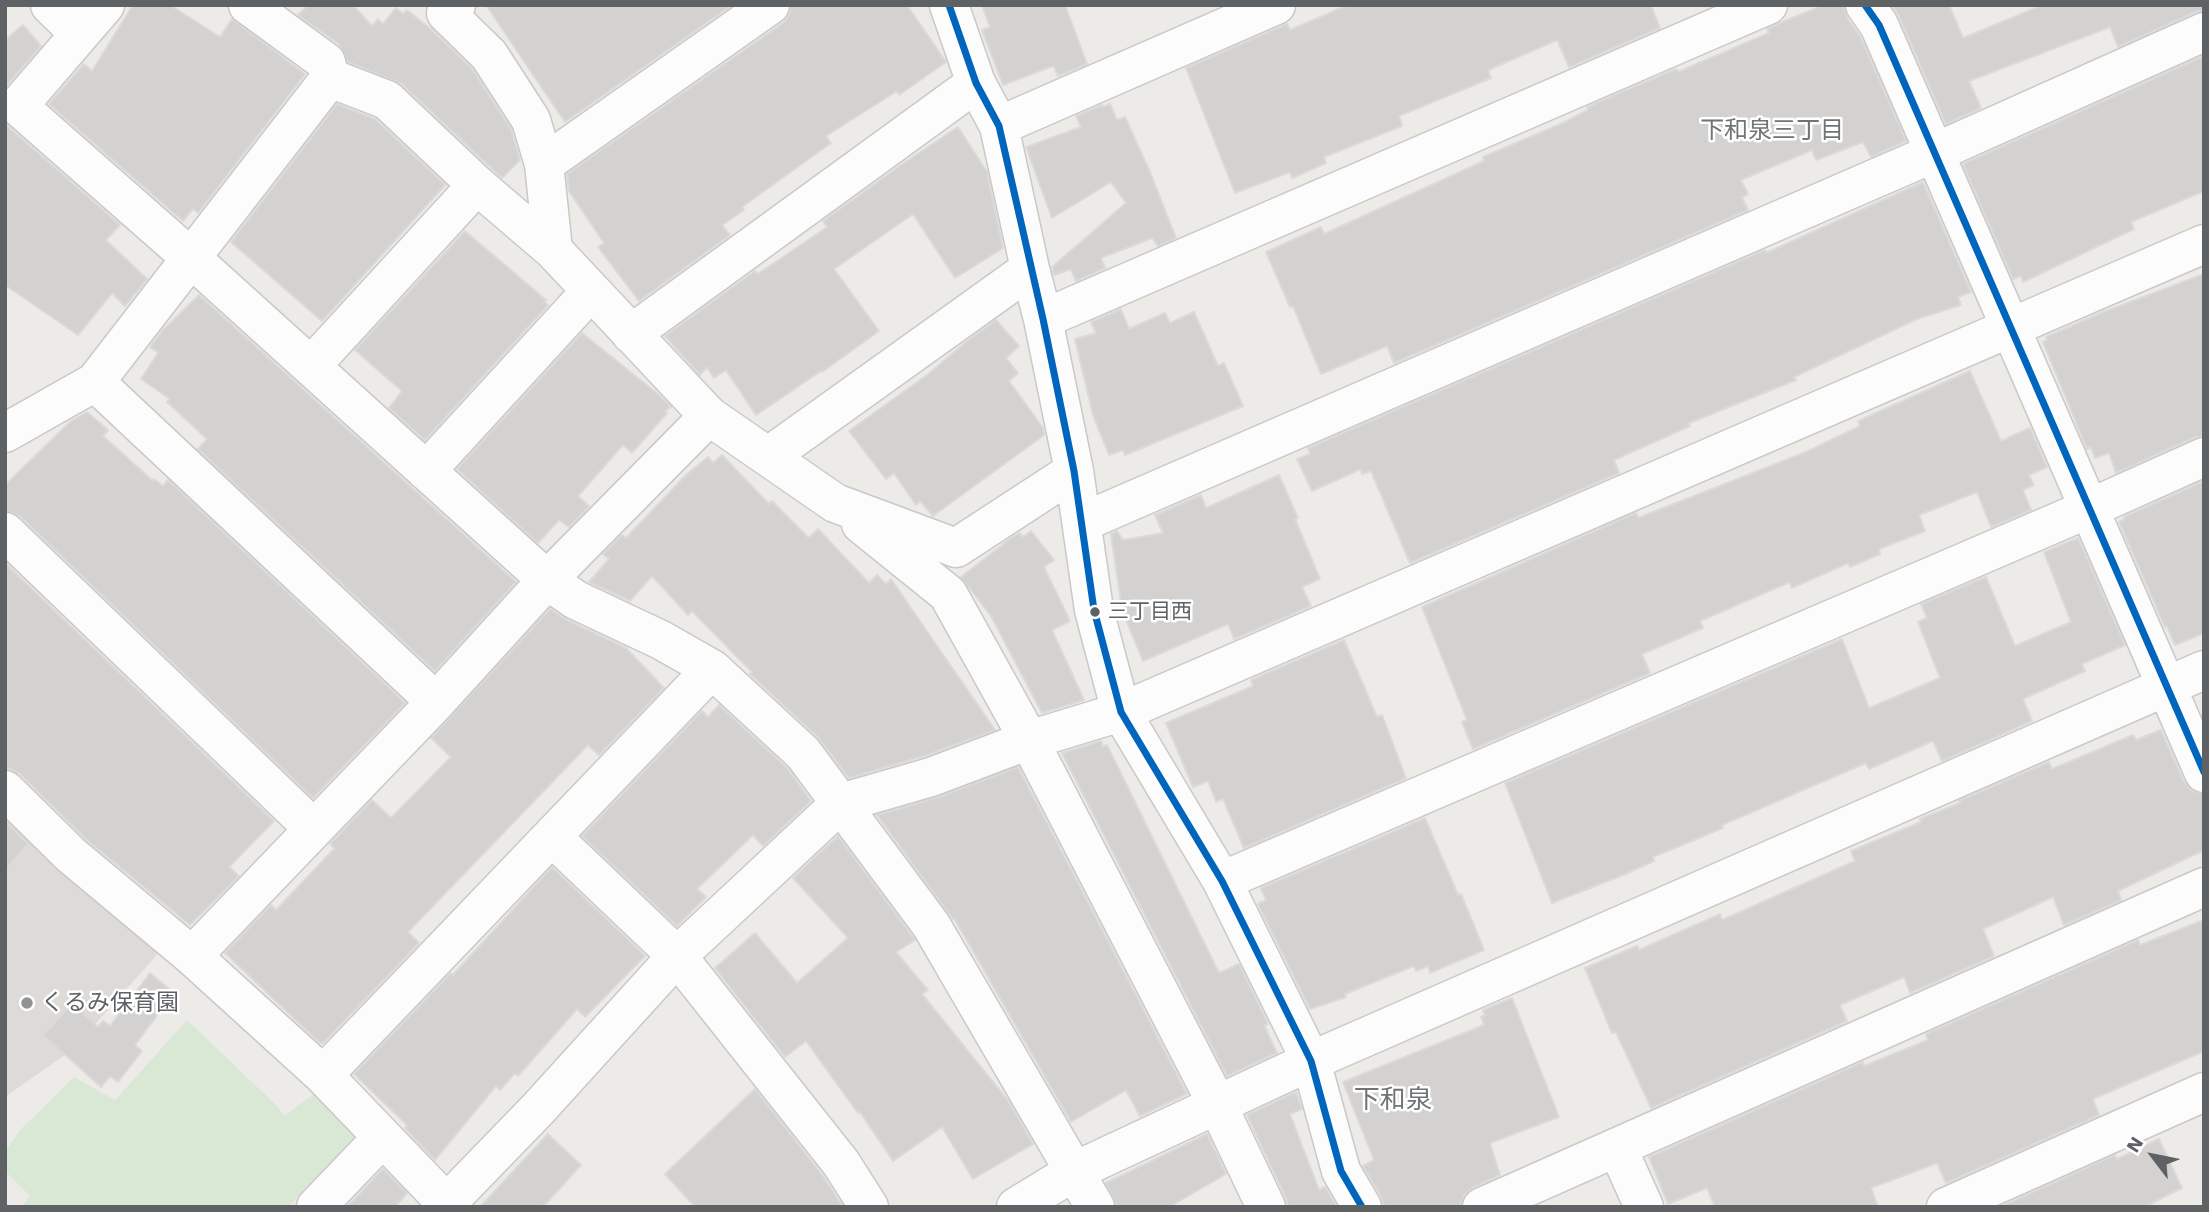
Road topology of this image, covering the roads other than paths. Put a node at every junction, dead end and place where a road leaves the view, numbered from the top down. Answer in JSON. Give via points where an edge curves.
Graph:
{"nodes":[{"id":1,"x":50,"y":5,"type":"edge"},
{"id":2,"x":105,"y":5,"type":"edge"},
{"id":3,"x":248,"y":5,"type":"edge"},
{"id":4,"x":770,"y":5,"type":"edge"},
{"id":5,"x":950,"y":5,"type":"edge"},
{"id":6,"x":1276,"y":5,"type":"edge"},
{"id":7,"x":1768,"y":5,"type":"edge"},
{"id":8,"x":1865,"y":5,"type":"edge"},
{"id":9,"x":447,"y":8,"type":"edge"},
{"id":10,"x":2204,"y":32,"type":"edge"},
{"id":11,"x":80,"y":34,"type":"junction"},
{"id":12,"x":330,"y":78,"type":"junction"},
{"id":13,"x":976,"y":83,"type":"junction"},
{"id":14,"x":999,"y":126,"type":"junction"},
{"id":15,"x":1934,"y":153,"type":"junction"},
{"id":16,"x":544,"y":164,"type":"junction"},
{"id":17,"x":477,"y":185,"type":"junction"},
{"id":18,"x":2204,"y":244,"type":"edge"},
{"id":19,"x":553,"y":250,"type":"junction"},
{"id":20,"x":191,"y":258,"type":"junction"},
{"id":21,"x":1030,"y":269,"type":"junction"},
{"id":22,"x":591,"y":291,"type":"junction"},
{"id":23,"x":1043,"y":319,"type":"junction"},
{"id":24,"x":2010,"y":330,"type":"junction"},
{"id":25,"x":631,"y":334,"type":"junction"},
{"id":26,"x":311,"y":366,"type":"junction"},
{"id":27,"x":95,"y":382,"type":"junction"},
{"id":28,"x":709,"y":416,"type":"junction"},
{"id":29,"x":5,"y":433,"type":"edge"},
{"id":30,"x":769,"y":456,"type":"junction"},
{"id":31,"x":2204,"y":457,"type":"edge"},
{"id":32,"x":426,"y":471,"type":"junction"},
{"id":33,"x":1074,"y":471,"type":"junction"},
{"id":34,"x":835,"y":502,"type":"junction"},
{"id":35,"x":2088,"y":509,"type":"junction"},
{"id":36,"x":1083,"y":522,"type":"junction"},
{"id":37,"x":5,"y":532,"type":"edge"},
{"id":38,"x":547,"y":580,"type":"junction"},
{"id":39,"x":712,"y":669,"type":"junction"},
{"id":40,"x":2204,"y":670,"type":"edge"},
{"id":41,"x":2165,"y":687,"type":"junction"},
{"id":42,"x":436,"y":702,"type":"junction"},
{"id":43,"x":1121,"y":712,"type":"junction"},
{"id":44,"x":1029,"y":740,"type":"junction"},
{"id":45,"x":2204,"y":773,"type":"edge"},
{"id":46,"x":5,"y":790,"type":"edge"},
{"id":47,"x":841,"y":803,"type":"junction"},
{"id":48,"x":313,"y":828,"type":"junction"},
{"id":49,"x":552,"y":837,"type":"junction"},
{"id":50,"x":1222,"y":881,"type":"junction"},
{"id":51,"x":2204,"y":887,"type":"edge"},
{"id":52,"x":192,"y":956,"type":"junction"},
{"id":53,"x":677,"y":956,"type":"junction"},
{"id":54,"x":1311,"y":1061,"type":"junction"},
{"id":55,"x":323,"y":1075,"type":"junction"},
{"id":56,"x":2204,"y":1092,"type":"edge"},
{"id":57,"x":1217,"y":1104,"type":"junction"},
{"id":58,"x":382,"y":1138,"type":"junction"},
{"id":59,"x":1617,"y":1147,"type":"junction"},
{"id":60,"x":1075,"y":1171,"type":"junction"},
{"id":61,"x":449,"y":1205,"type":"edge"},
{"id":62,"x":316,"y":1207,"type":"edge"},
{"id":63,"x":869,"y":1207,"type":"edge"},
{"id":64,"x":1016,"y":1207,"type":"edge"},
{"id":65,"x":1094,"y":1207,"type":"edge"},
{"id":66,"x":1266,"y":1207,"type":"edge"},
{"id":67,"x":1362,"y":1207,"type":"edge"},
{"id":68,"x":1482,"y":1207,"type":"edge"},
{"id":69,"x":1644,"y":1207,"type":"edge"},
{"id":70,"x":1946,"y":1207,"type":"edge"}],
"edges":[{"from":1,"to":11,"type":"street"},
{"from":2,"to":11,"type":"street"},
{"from":3,"to":12,"type":"street","via":[[326,62]]},
{"from":4,"to":16,"type":"street"},
{"from":5,"to":13,"type":"street"},
{"from":6,"to":14,"type":"street"},
{"from":7,"to":23,"type":"street"},
{"from":8,"to":15,"type":"street","via":[[1879,25]]},
{"from":9,"to":16,"type":"street","via":[[489,55],[531,120]]},
{"from":10,"to":15,"type":"street"},
{"from":11,"to":20,"type":"street","via":[[18,106]]},
{"from":12,"to":17,"type":"street","via":[[387,100]]},
{"from":12,"to":20,"type":"street"},
{"from":13,"to":14,"type":"street"},
{"from":13,"to":25,"type":"street"},
{"from":14,"to":21,"type":"street"},
{"from":15,"to":24,"type":"street"},
{"from":15,"to":36,"type":"street"},
{"from":16,"to":19,"type":"street"},
{"from":17,"to":19,"type":"street"},
{"from":17,"to":26,"type":"street"},
{"from":18,"to":24,"type":"street"},
{"from":19,"to":22,"type":"street"},
{"from":20,"to":26,"type":"street"},
{"from":20,"to":27,"type":"street"},
{"from":21,"to":23,"type":"street"},
{"from":21,"to":30,"type":"street"},
{"from":22,"to":25,"type":"street"},
{"from":22,"to":32,"type":"street"},
{"from":23,"to":33,"type":"street"},
{"from":24,"to":35,"type":"street"},
{"from":24,"to":43,"type":"street"},
{"from":25,"to":28,"type":"street"},
{"from":26,"to":32,"type":"street"},
{"from":27,"to":29,"type":"street"},
{"from":27,"to":42,"type":"street"},
{"from":28,"to":30,"type":"street"},
{"from":28,"to":38,"type":"street"},
{"from":30,"to":34,"type":"street"},
{"from":31,"to":35,"type":"street"},
{"from":32,"to":38,"type":"street"},
{"from":33,"to":34,"type":"street","via":[[956,548]]},
{"from":33,"to":36,"type":"street"},
{"from":34,"to":44,"type":"street","via":[[948,594]]},
{"from":35,"to":41,"type":"street"},
{"from":35,"to":50,"type":"street"},
{"from":36,"to":43,"type":"street","via":[[1094,610]]},
{"from":37,"to":48,"type":"street"},
{"from":38,"to":39,"type":"street","via":[[576,600]]},
{"from":38,"to":42,"type":"street"},
{"from":39,"to":47,"type":"street","via":[[803,753]]},
{"from":39,"to":49,"type":"street"},
{"from":40,"to":41,"type":"street"},
{"from":41,"to":45,"type":"street"},
{"from":41,"to":54,"type":"street"},
{"from":42,"to":48,"type":"street"},
{"from":43,"to":44,"type":"street"},
{"from":43,"to":50,"type":"street"},
{"from":44,"to":47,"type":"street"},
{"from":44,"to":57,"type":"street"},
{"from":46,"to":52,"type":"street","via":[[71,855]]},
{"from":47,"to":53,"type":"street"},
{"from":47,"to":60,"type":"street","via":[[930,925]]},
{"from":48,"to":52,"type":"street"},
{"from":49,"to":53,"type":"street"},
{"from":49,"to":55,"type":"street"},
{"from":50,"to":54,"type":"street"},
{"from":51,"to":59,"type":"street"},
{"from":52,"to":55,"type":"street"},
{"from":53,"to":61,"type":"street"},
{"from":53,"to":63,"type":"street","via":[[841,1163]]},
{"from":54,"to":57,"type":"street"},
{"from":54,"to":67,"type":"street","via":[[1341,1171]]},
{"from":55,"to":58,"type":"street"},
{"from":56,"to":70,"type":"street"},
{"from":57,"to":60,"type":"street"},
{"from":57,"to":66,"type":"street"},
{"from":58,"to":61,"type":"street"},
{"from":58,"to":62,"type":"street"},
{"from":59,"to":68,"type":"street"},
{"from":59,"to":69,"type":"street"},
{"from":60,"to":64,"type":"street"},
{"from":60,"to":65,"type":"street"}]}
